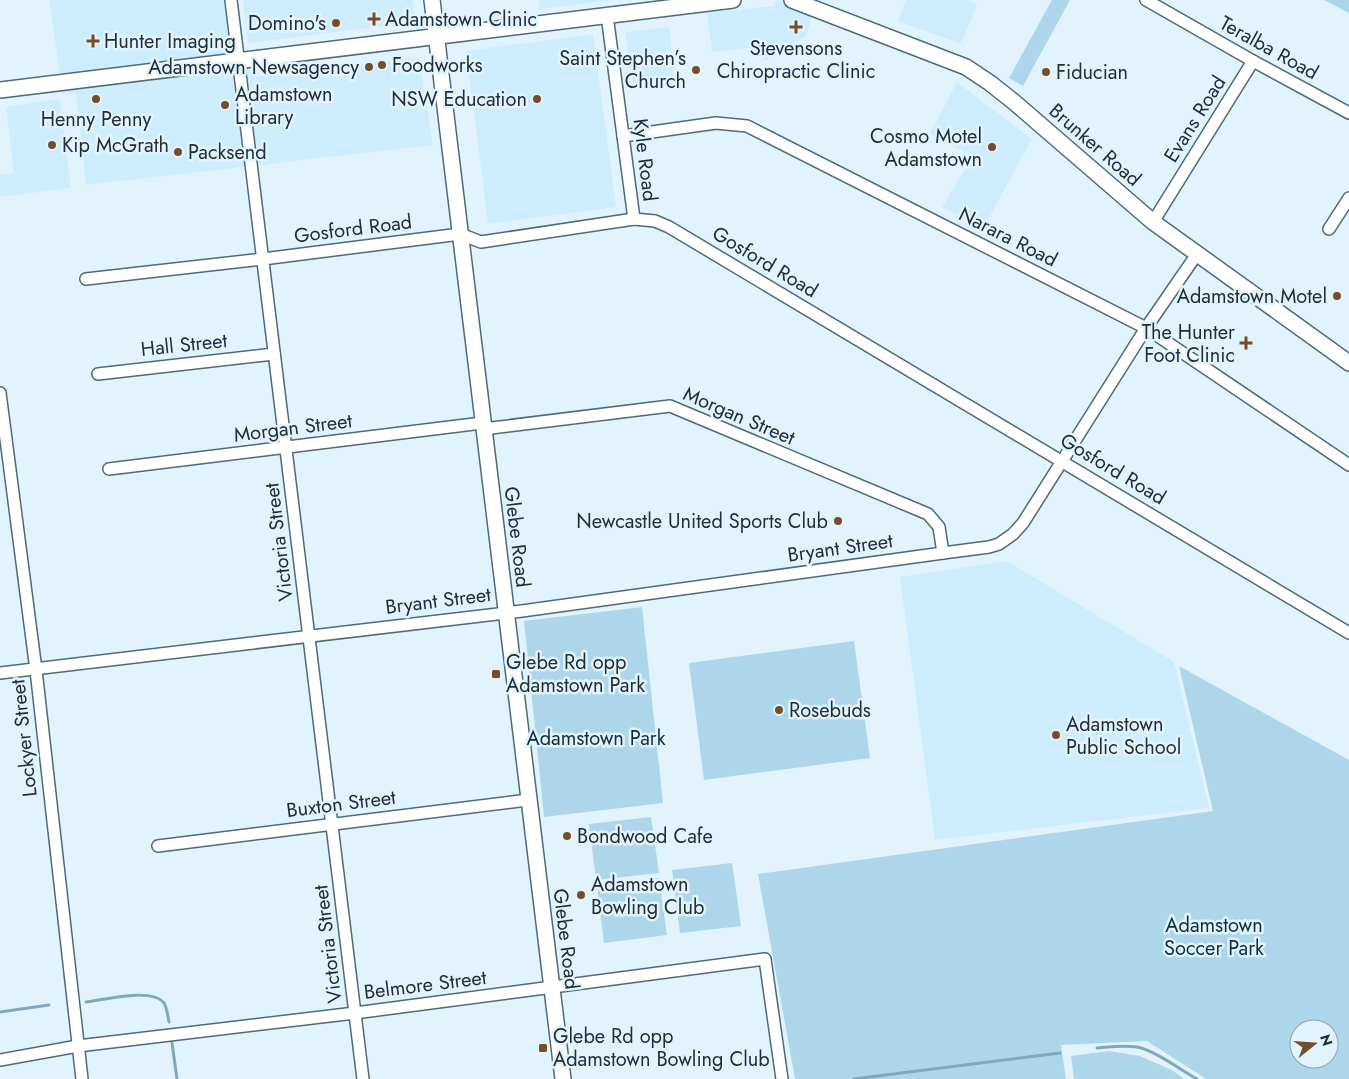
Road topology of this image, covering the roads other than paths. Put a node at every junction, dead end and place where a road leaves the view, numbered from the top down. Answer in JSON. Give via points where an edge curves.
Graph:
{"nodes":[{"id":1,"x":231,"y":0,"type":"edge"},
{"id":2,"x":432,"y":0,"type":"edge"},
{"id":3,"x":732,"y":0,"type":"edge"},
{"id":4,"x":792,"y":0,"type":"edge"},
{"id":5,"x":1146,"y":0,"type":"edge"},
{"id":6,"x":607,"y":15,"type":"junction"},
{"id":7,"x":436,"y":36,"type":"junction"},
{"id":8,"x":1252,"y":61,"type":"junction"},
{"id":9,"x":238,"y":62,"type":"junction"},
{"id":10,"x":0,"y":90,"type":"edge"},
{"id":11,"x":1349,"y":113,"type":"edge"},
{"id":12,"x":623,"y":136,"type":"junction"},
{"id":13,"x":1349,"y":198,"type":"edge"},
{"id":14,"x":634,"y":219,"type":"junction"},
{"id":15,"x":1153,"y":222,"type":"junction"},
{"id":16,"x":1329,"y":229,"type":"dead end"},
{"id":17,"x":460,"y":234,"type":"junction"},
{"id":18,"x":1197,"y":254,"type":"junction"},
{"id":19,"x":264,"y":259,"type":"junction"},
{"id":20,"x":86,"y":279,"type":"dead end"},
{"id":21,"x":1146,"y":328,"type":"junction"},
{"id":22,"x":274,"y":354,"type":"junction"},
{"id":23,"x":1349,"y":363,"type":"edge"},
{"id":24,"x":98,"y":374,"type":"dead end"},
{"id":25,"x":0,"y":393,"type":"edge"},
{"id":26,"x":482,"y":426,"type":"junction"},
{"id":27,"x":286,"y":448,"type":"junction"},
{"id":28,"x":1063,"y":461,"type":"junction"},
{"id":29,"x":1349,"y":465,"type":"edge"},
{"id":30,"x":108,"y":469,"type":"dead end"},
{"id":31,"x":943,"y":554,"type":"junction"},
{"id":32,"x":506,"y":612,"type":"junction"},
{"id":33,"x":1349,"y":633,"type":"edge"},
{"id":34,"x":309,"y":636,"type":"junction"},
{"id":35,"x":36,"y":670,"type":"junction"},
{"id":36,"x":0,"y":673,"type":"edge"},
{"id":37,"x":528,"y":800,"type":"junction"},
{"id":38,"x":332,"y":824,"type":"junction"},
{"id":39,"x":158,"y":846,"type":"dead end"},
{"id":40,"x":552,"y":988,"type":"junction"},
{"id":41,"x":355,"y":1013,"type":"junction"},
{"id":42,"x":78,"y":1046,"type":"junction"},
{"id":43,"x":0,"y":1060,"type":"edge"},
{"id":44,"x":82,"y":1079,"type":"edge"},
{"id":45,"x":363,"y":1079,"type":"edge"},
{"id":46,"x":563,"y":1079,"type":"edge"},
{"id":47,"x":782,"y":1079,"type":"edge"}],
"edges":[{"from":1,"to":9,"type":"street","name":"Victoria Street"},
{"from":2,"to":7,"type":"main road","name":"Glebe Road"},
{"from":3,"to":6,"type":"main road"},
{"from":4,"to":15,"type":"main road","name":"Brunker Road","via":[[966,67],[1014,102]]},
{"from":5,"to":8,"type":"street","name":"Teralba Road"},
{"from":6,"to":7,"type":"main road"},
{"from":6,"to":12,"type":"street","name":"Kyle Road"},
{"from":7,"to":9,"type":"main road"},
{"from":7,"to":17,"type":"main road","name":"Glebe Road"},
{"from":8,"to":11,"type":"street","name":"Teralba Road"},
{"from":8,"to":15,"type":"street","name":"Evans Road"},
{"from":9,"to":10,"type":"main road"},
{"from":9,"to":19,"type":"street","name":"Victoria Street"},
{"from":12,"to":14,"type":"street","name":"Kyle Road"},
{"from":12,"to":21,"type":"street","name":"Narara Road","via":[[716,124],[747,126]]},
{"from":13,"to":16,"type":"street"},
{"from":14,"to":17,"type":"street","name":"Gosford Road","via":[[480,242]]},
{"from":14,"to":28,"type":"street","name":"Gosford Road","via":[[655,221],[669,227]]},
{"from":15,"to":18,"type":"main road","name":"Brunker Road"},
{"from":17,"to":19,"type":"street","name":"Gosford Road"},
{"from":17,"to":26,"type":"main road","name":"Glebe Road"},
{"from":18,"to":21,"type":"street"},
{"from":18,"to":23,"type":"main road","name":"Brunker Road"},
{"from":19,"to":20,"type":"street","name":"Gosford Road"},
{"from":19,"to":22,"type":"street","name":"Victoria Street"},
{"from":21,"to":28,"type":"street"},
{"from":21,"to":29,"type":"street","name":"Narara Road"},
{"from":22,"to":24,"type":"street","name":"Hall Street"},
{"from":22,"to":27,"type":"street","name":"Victoria Street"},
{"from":25,"to":35,"type":"street","name":"Lockyer Street"},
{"from":26,"to":27,"type":"street","name":"Morgan Street"},
{"from":26,"to":31,"type":"street","name":"Morgan Street","via":[[670,406],[928,514],[939,527]]},
{"from":26,"to":32,"type":"main road","name":"Glebe Road"},
{"from":27,"to":30,"type":"street","name":"Morgan Street"},
{"from":27,"to":34,"type":"street","name":"Victoria Street"},
{"from":28,"to":31,"type":"street","name":"Bryant Street","via":[[1013,534],[990,547]]},
{"from":28,"to":33,"type":"street","name":"Gosford Road"},
{"from":31,"to":32,"type":"street","name":"Bryant Street"},
{"from":32,"to":34,"type":"street","name":"Bryant Street"},
{"from":32,"to":37,"type":"main road","name":"Glebe Road"},
{"from":34,"to":35,"type":"street","name":"Bryant Street"},
{"from":34,"to":38,"type":"street","name":"Victoria Street"},
{"from":35,"to":36,"type":"street","name":"Bryant Street"},
{"from":35,"to":42,"type":"street","name":"Lockyer Street"},
{"from":37,"to":38,"type":"street","name":"Buxton Street"},
{"from":37,"to":40,"type":"main road","name":"Glebe Road"},
{"from":38,"to":39,"type":"street","name":"Buxton Street"},
{"from":38,"to":41,"type":"street","name":"Victoria Street"},
{"from":40,"to":41,"type":"street","name":"Belmore Street"},
{"from":40,"to":46,"type":"main road","name":"Glebe Road"},
{"from":40,"to":47,"type":"street","name":"Belmore Street","via":[[765,959]]},
{"from":41,"to":42,"type":"street","name":"Belmore Street"},
{"from":41,"to":45,"type":"street","name":"Victoria Street"},
{"from":42,"to":43,"type":"street","name":"Belmore Street"},
{"from":42,"to":44,"type":"street","name":"Lockyer Street"}]}
